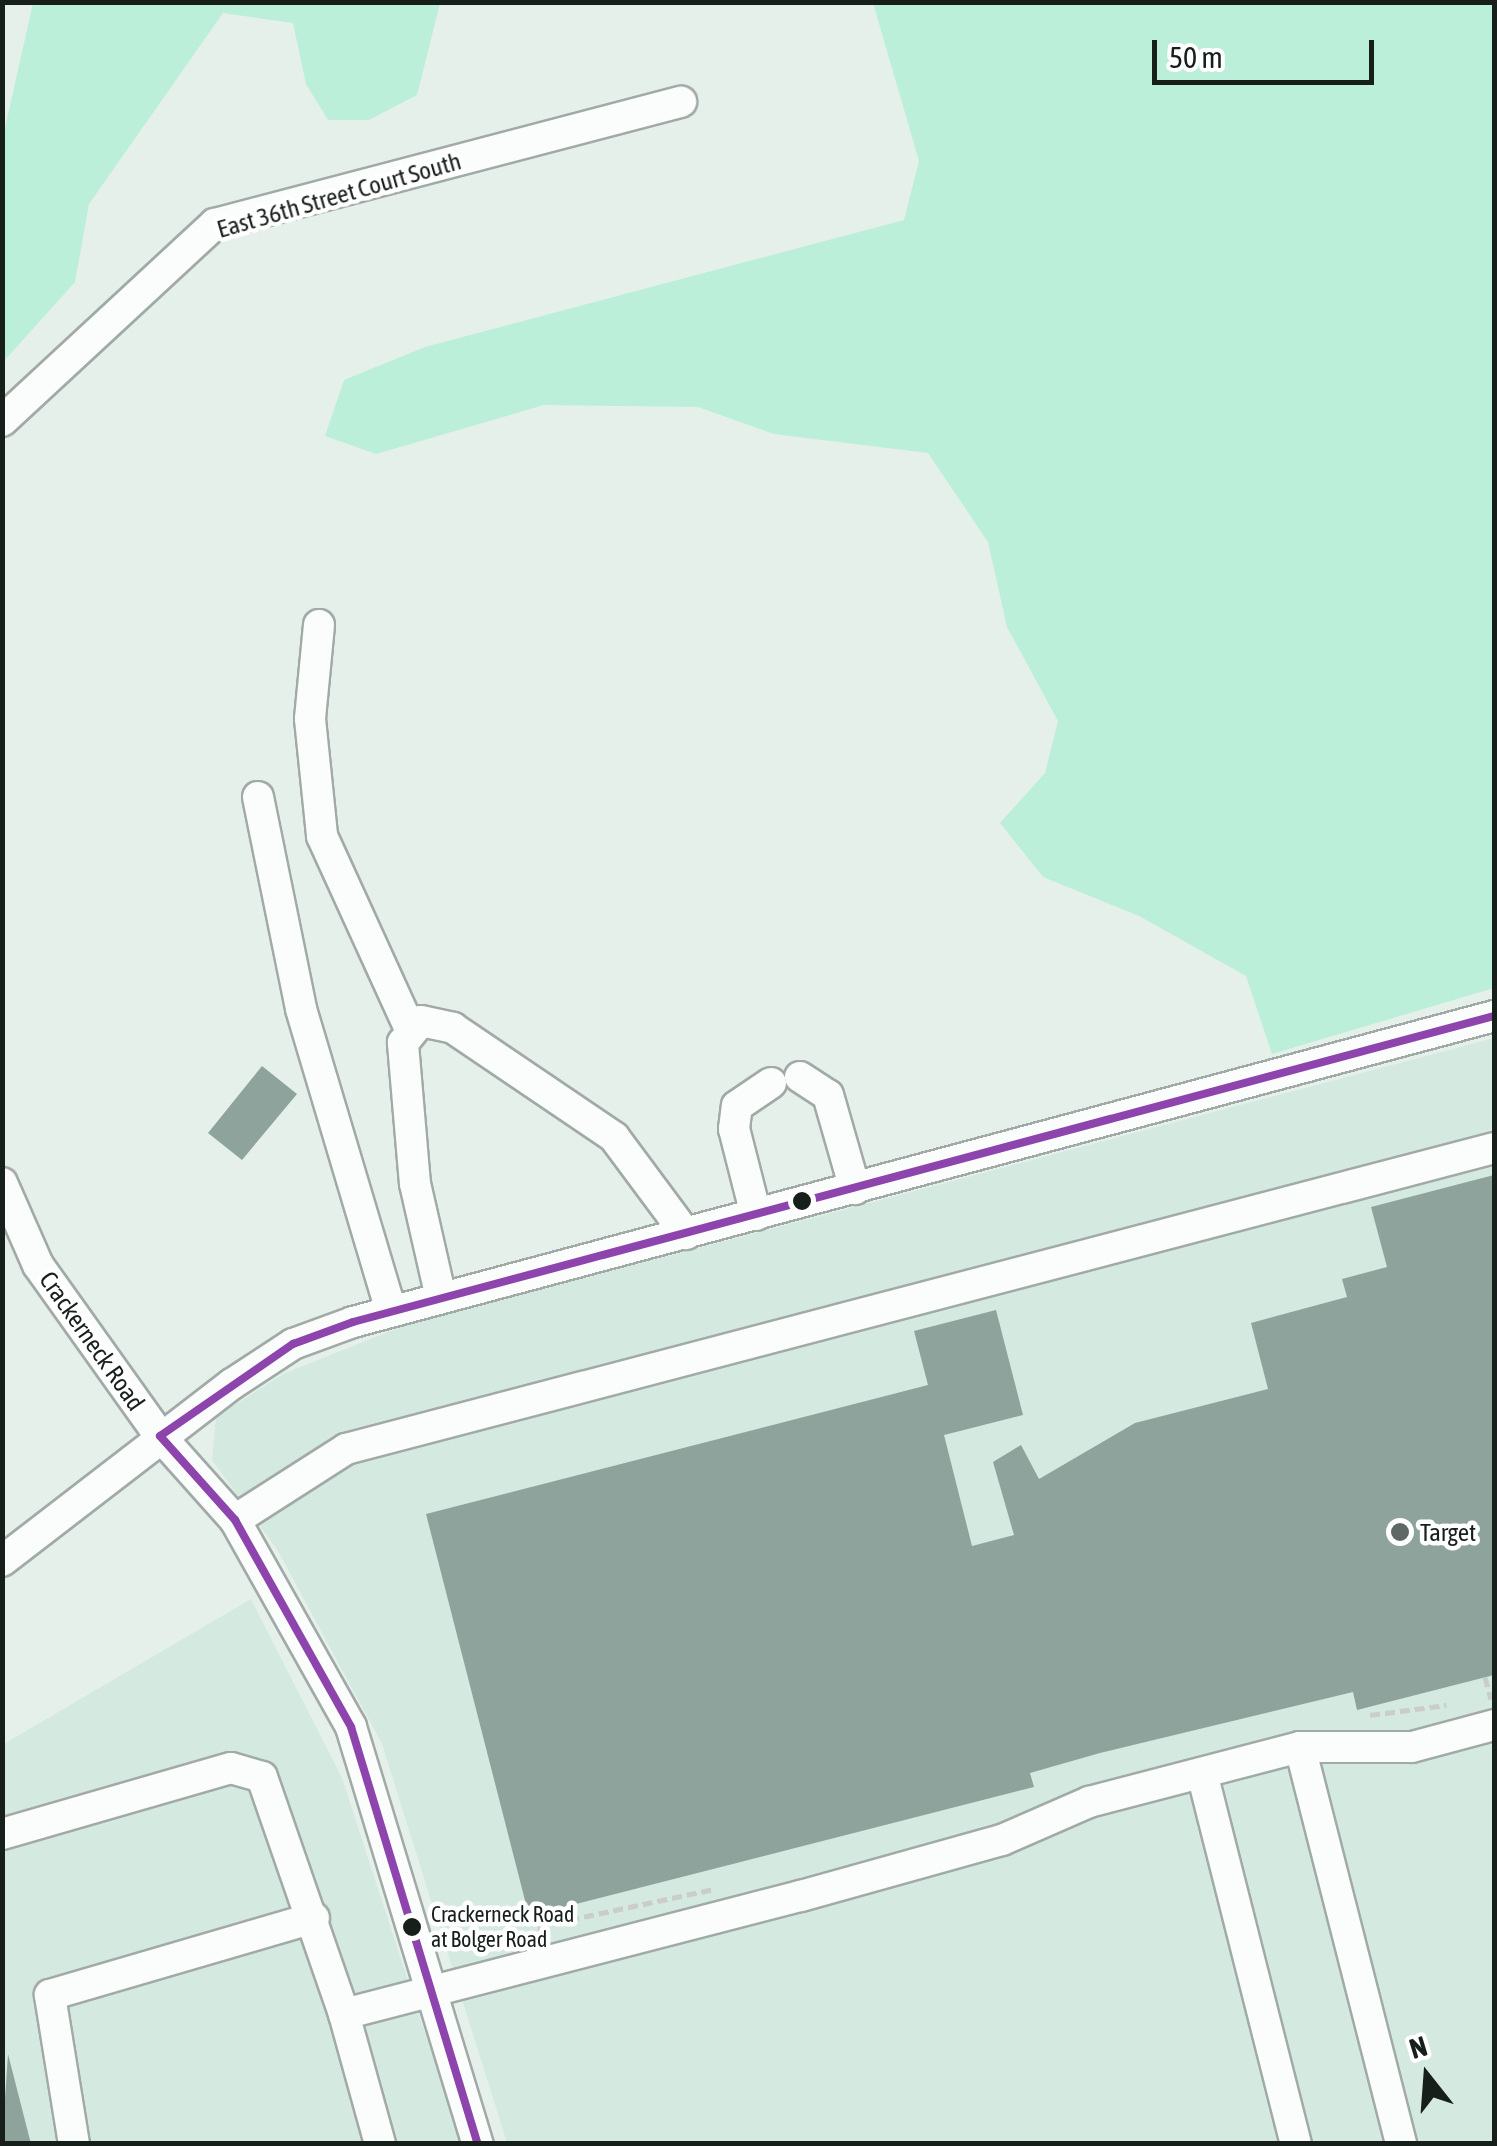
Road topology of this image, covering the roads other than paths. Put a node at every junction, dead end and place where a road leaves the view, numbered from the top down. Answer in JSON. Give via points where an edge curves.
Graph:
{"nodes":[{"id":1,"x":681,"y":102,"type":"dead end"},
{"id":2,"x":2,"y":421,"type":"edge"},
{"id":3,"x":319,"y":625,"type":"dead end"},
{"id":4,"x":258,"y":798,"type":"dead end"},
{"id":5,"x":1494,"y":1016,"type":"edge"},
{"id":6,"x":409,"y":1027,"type":"junction"},
{"id":7,"x":1494,"y":1148,"type":"edge"},
{"id":8,"x":2,"y":1184,"type":"edge"},
{"id":9,"x":855,"y":1189,"type":"junction"},
{"id":10,"x":756,"y":1216,"type":"junction"},
{"id":11,"x":686,"y":1234,"type":"junction"},
{"id":12,"x":440,"y":1298,"type":"junction"},
{"id":13,"x":392,"y":1312,"type":"junction"},
{"id":14,"x":160,"y":1436,"type":"junction"},
{"id":15,"x":235,"y":1520,"type":"junction"},
{"id":16,"x":2,"y":1562,"type":"edge"},
{"id":17,"x":1494,"y":1716,"type":"edge"},
{"id":18,"x":1300,"y":1748,"type":"junction"},
{"id":19,"x":1202,"y":1773,"type":"junction"},
{"id":20,"x":2,"y":1834,"type":"edge"},
{"id":21,"x":314,"y":1918,"type":"junction"},
{"id":22,"x":436,"y":1989,"type":"junction"},
{"id":23,"x":344,"y":2014,"type":"junction"},
{"id":24,"x":74,"y":2144,"type":"edge"},
{"id":25,"x":380,"y":2144,"type":"edge"},
{"id":26,"x":478,"y":2144,"type":"edge"},
{"id":27,"x":1296,"y":2144,"type":"edge"},
{"id":28,"x":1402,"y":2144,"type":"edge"}],
"edges":[{"from":1,"to":2,"type":"street","name":"East 36th Street Court South","via":[[214,224]]},
{"from":3,"to":6,"type":"street","via":[[310,718],[322,836]]},
{"from":4,"to":13,"type":"street","via":[[301,1009]]},
{"from":5,"to":9,"type":"street"},
{"from":6,"to":11,"type":"street","via":[[453,1028],[614,1136]]},
{"from":6,"to":12,"type":"street","via":[[415,1184]]},
{"from":7,"to":15,"type":"street","via":[[346,1449]]},
{"from":8,"to":14,"type":"street","name":"Crackerneck Road","via":[[38,1265]]},
{"from":9,"to":10,"type":"street"},
{"from":9,"to":10,"type":"street","via":[[828,1095],[785,1080],[737,1106],[734,1129]]},
{"from":10,"to":11,"type":"street"},
{"from":11,"to":12,"type":"street"},
{"from":12,"to":13,"type":"street"},
{"from":13,"to":14,"type":"street","via":[[294,1344]]},
{"from":14,"to":15,"type":"street","name":"Crackerneck Road"},
{"from":14,"to":16,"type":"street"},
{"from":15,"to":22,"type":"street","name":"Crackerneck Road","via":[[350,1728]]},
{"from":17,"to":18,"type":"street","via":[[1412,1748]]},
{"from":18,"to":19,"type":"street"},
{"from":18,"to":28,"type":"street"},
{"from":19,"to":22,"type":"street","via":[[1088,1802],[971,1848]]},
{"from":19,"to":27,"type":"street"},
{"from":20,"to":21,"type":"street","via":[[231,1768],[262,1777],[277,1804]]},
{"from":21,"to":23,"type":"street"},
{"from":21,"to":24,"type":"street","via":[[50,1995]]},
{"from":22,"to":23,"type":"street"},
{"from":22,"to":26,"type":"street","name":"Crackerneck Road"},
{"from":23,"to":25,"type":"street"}]}
